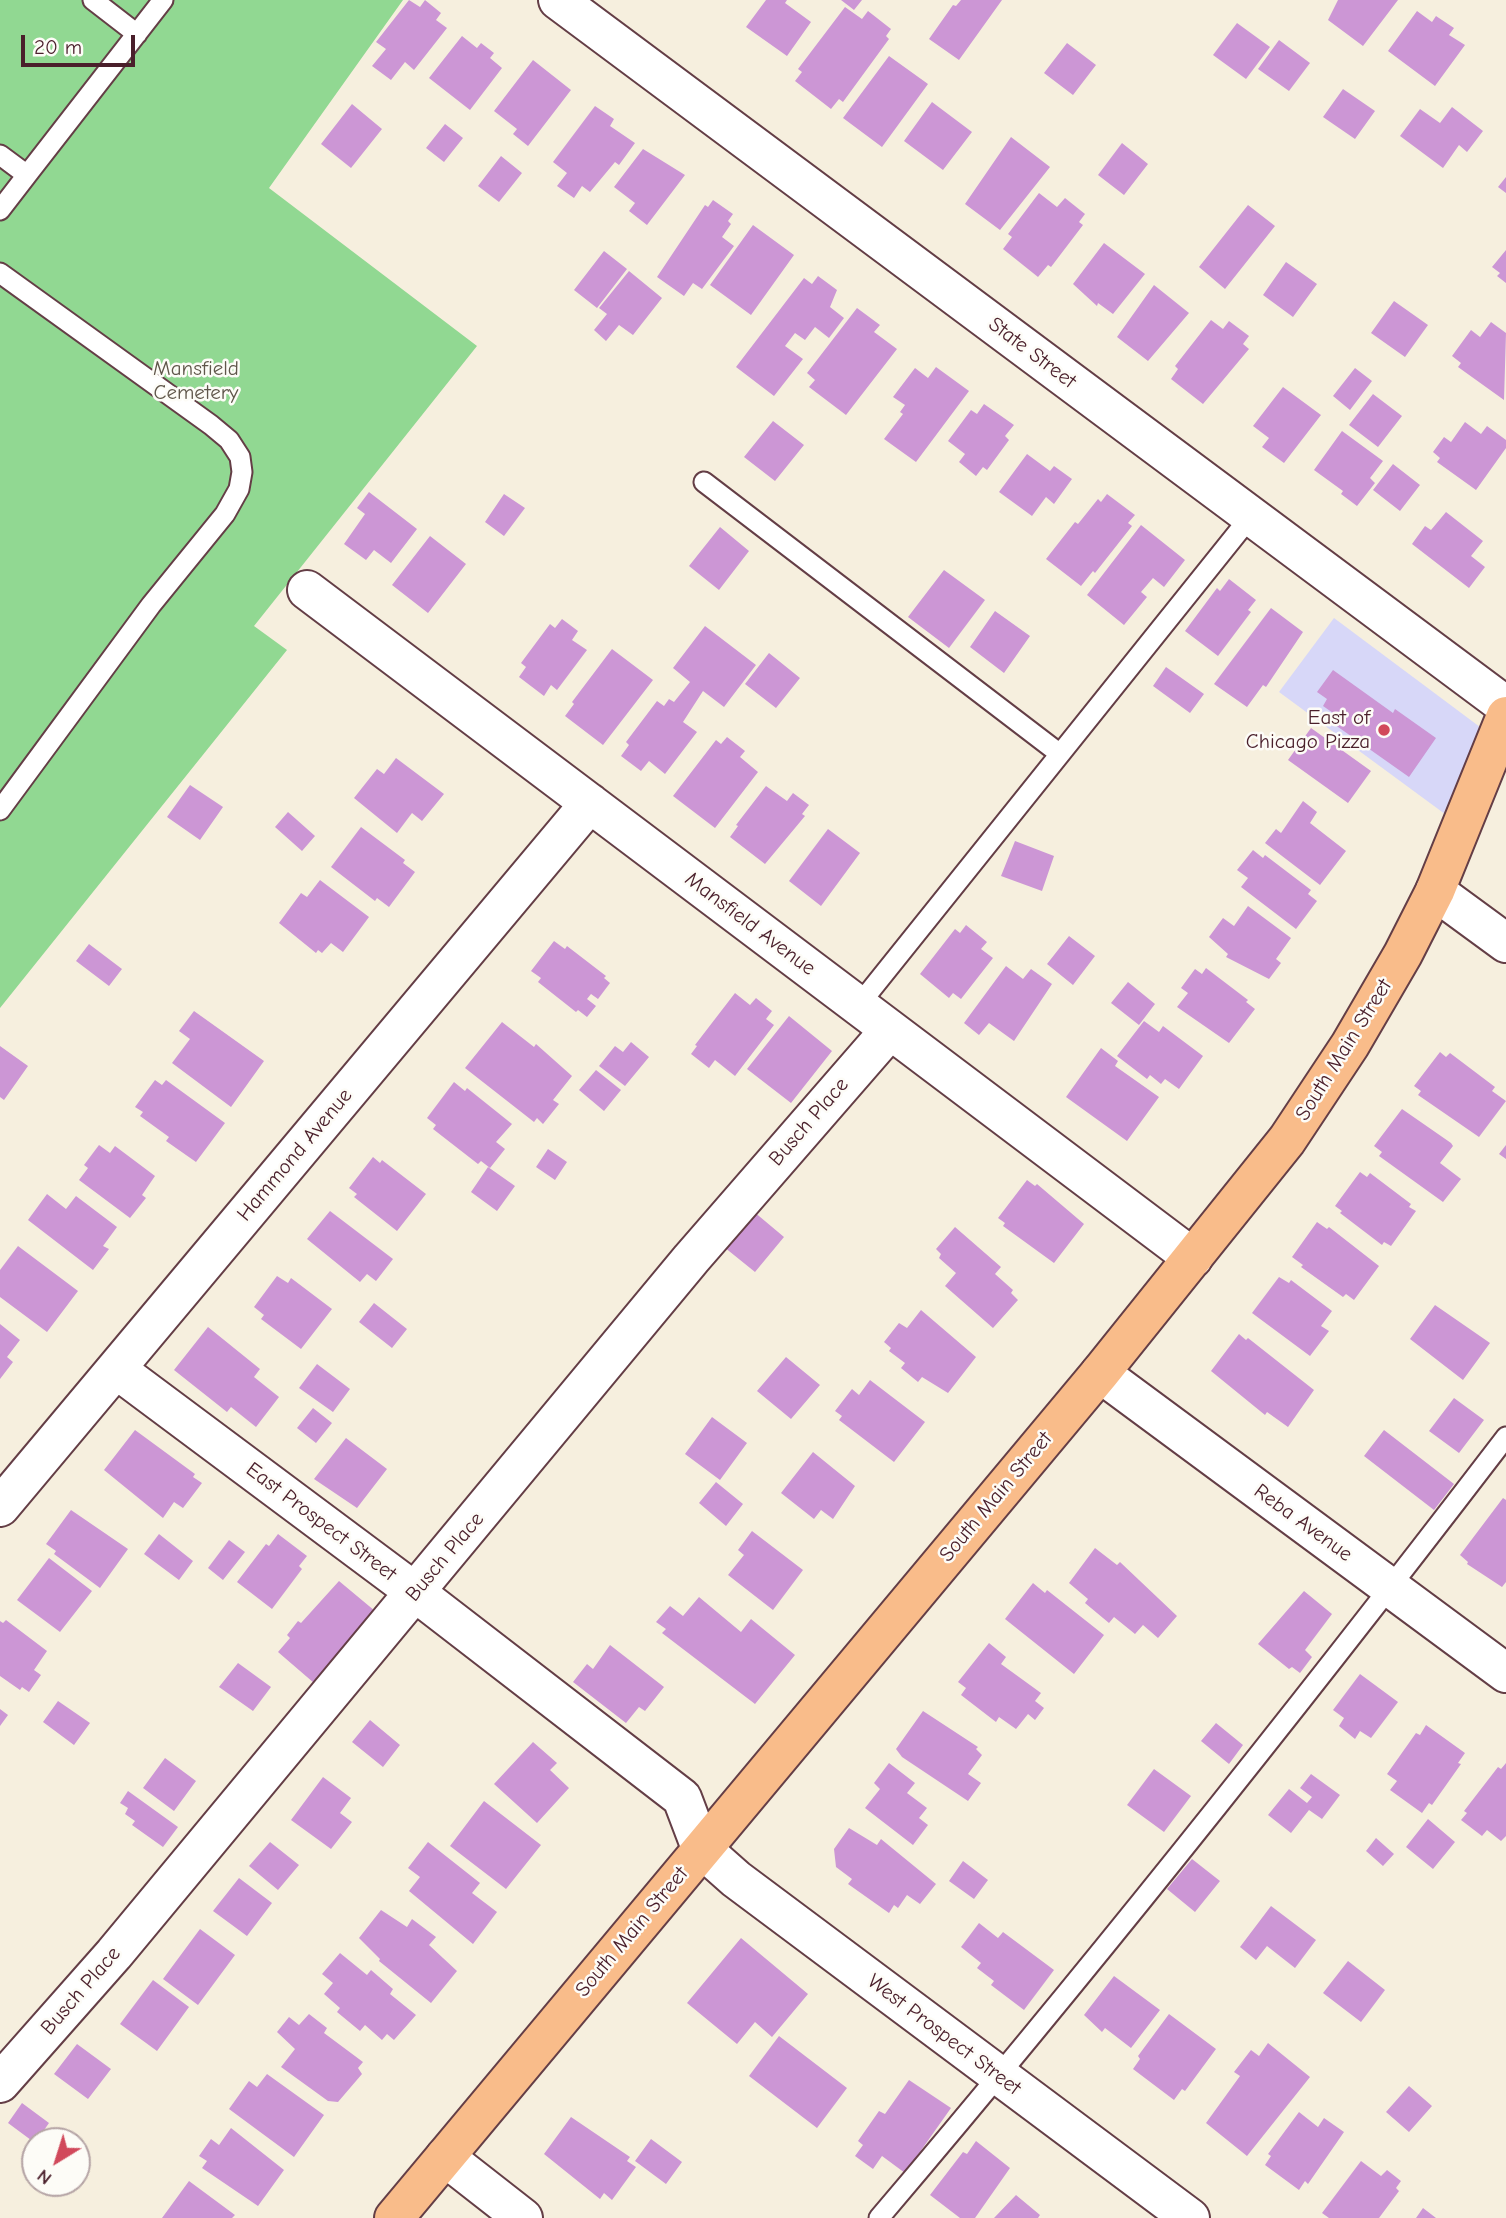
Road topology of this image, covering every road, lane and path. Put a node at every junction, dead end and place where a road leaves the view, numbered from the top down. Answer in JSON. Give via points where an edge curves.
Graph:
{"nodes":[{"id":1,"x":93,"y":0,"type":"edge"},
{"id":2,"x":163,"y":0,"type":"edge"},
{"id":3,"x":558,"y":0,"type":"edge"},
{"id":4,"x":137,"y":34,"type":"junction"},
{"id":5,"x":0,"y":155,"type":"edge"},
{"id":6,"x":27,"y":175,"type":"junction"},
{"id":7,"x":0,"y":210,"type":"edge"},
{"id":8,"x":0,"y":273,"type":"edge"},
{"id":9,"x":704,"y":482,"type":"dead end"},
{"id":10,"x":1251,"y":516,"type":"junction"},
{"id":11,"x":307,"y":590,"type":"dead end"},
{"id":12,"x":1506,"y":706,"type":"edge"},
{"id":13,"x":1506,"y":716,"type":"edge"},
{"id":14,"x":1060,"y":754,"type":"junction"},
{"id":15,"x":590,"y":803,"type":"junction"},
{"id":16,"x":0,"y":810,"type":"edge"},
{"id":17,"x":1435,"y":891,"type":"junction"},
{"id":18,"x":1506,"y":943,"type":"edge"},
{"id":19,"x":858,"y":1006,"type":"junction"},
{"id":20,"x":890,"y":1030,"type":"junction"},
{"id":21,"x":1193,"y":1258,"type":"junction"},
{"id":22,"x":116,"y":1369,"type":"junction"},
{"id":23,"x":1100,"y":1373,"type":"junction"},
{"id":24,"x":1506,"y":1437,"type":"edge"},
{"id":25,"x":0,"y":1507,"type":"edge"},
{"id":26,"x":1391,"y":1587,"type":"junction"},
{"id":27,"x":415,"y":1592,"type":"junction"},
{"id":28,"x":1506,"y":1673,"type":"edge"},
{"id":29,"x":701,"y":1848,"type":"junction"},
{"id":30,"x":999,"y":2077,"type":"junction"},
{"id":31,"x":0,"y":2083,"type":"edge"},
{"id":32,"x":445,"y":2157,"type":"junction"},
{"id":33,"x":394,"y":2218,"type":"edge"},
{"id":34,"x":523,"y":2218,"type":"edge"},
{"id":35,"x":879,"y":2218,"type":"edge"},
{"id":36,"x":1190,"y":2218,"type":"edge"}],
"edges":[{"from":1,"to":4,"type":"lane"},
{"from":2,"to":4,"type":"lane"},
{"from":3,"to":10,"type":"street","name":"State Street"},
{"from":4,"to":6,"type":"lane"},
{"from":5,"to":6,"type":"lane"},
{"from":6,"to":7,"type":"lane"},
{"from":8,"to":16,"type":"lane","via":[[211,425],[229,440],[240,457],[242,472],[239,489],[225,514],[151,605]]},
{"from":9,"to":14,"type":"lane"},
{"from":10,"to":12,"type":"street","name":"State Street"},
{"from":10,"to":14,"type":"lane"},
{"from":11,"to":15,"type":"street","name":"Mansfield Avenue"},
{"from":13,"to":17,"type":"highway","name":"South Main Street"},
{"from":14,"to":19,"type":"lane"},
{"from":15,"to":19,"type":"street","name":"Mansfield Avenue"},
{"from":15,"to":22,"type":"street","name":"Hammond Avenue"},
{"from":17,"to":18,"type":"street"},
{"from":17,"to":21,"type":"highway","name":"South Main Street","via":[[1403,954],[1322,1087],[1287,1140]]},
{"from":19,"to":20,"type":"street","name":"Mansfield Avenue"},
{"from":20,"to":21,"type":"street","name":"Mansfield Avenue"},
{"from":20,"to":27,"type":"street","name":"Busch Place","via":[[691,1259]]},
{"from":21,"to":23,"type":"highway","name":"South Main Street"},
{"from":22,"to":25,"type":"street","name":"Hammond Avenue"},
{"from":22,"to":27,"type":"street","name":"East Prospect Street"},
{"from":23,"to":26,"type":"street","name":"Reba Avenue"},
{"from":23,"to":29,"type":"highway","name":"South Main Street"},
{"from":24,"to":26,"type":"lane"},
{"from":26,"to":28,"type":"street","name":"Reba Avenue"},
{"from":26,"to":30,"type":"lane"},
{"from":27,"to":29,"type":"street","name":"East Prospect Street","via":[[682,1798]]},
{"from":27,"to":31,"type":"street","name":"Busch Place","via":[[114,1954]]},
{"from":29,"to":30,"type":"street","name":"West Prospect Street"},
{"from":29,"to":32,"type":"highway","name":"South Main Street"},
{"from":30,"to":35,"type":"lane"},
{"from":30,"to":36,"type":"street","name":"West Prospect Street"},
{"from":32,"to":33,"type":"highway","name":"South Main Street"},
{"from":32,"to":34,"type":"street"}]}
